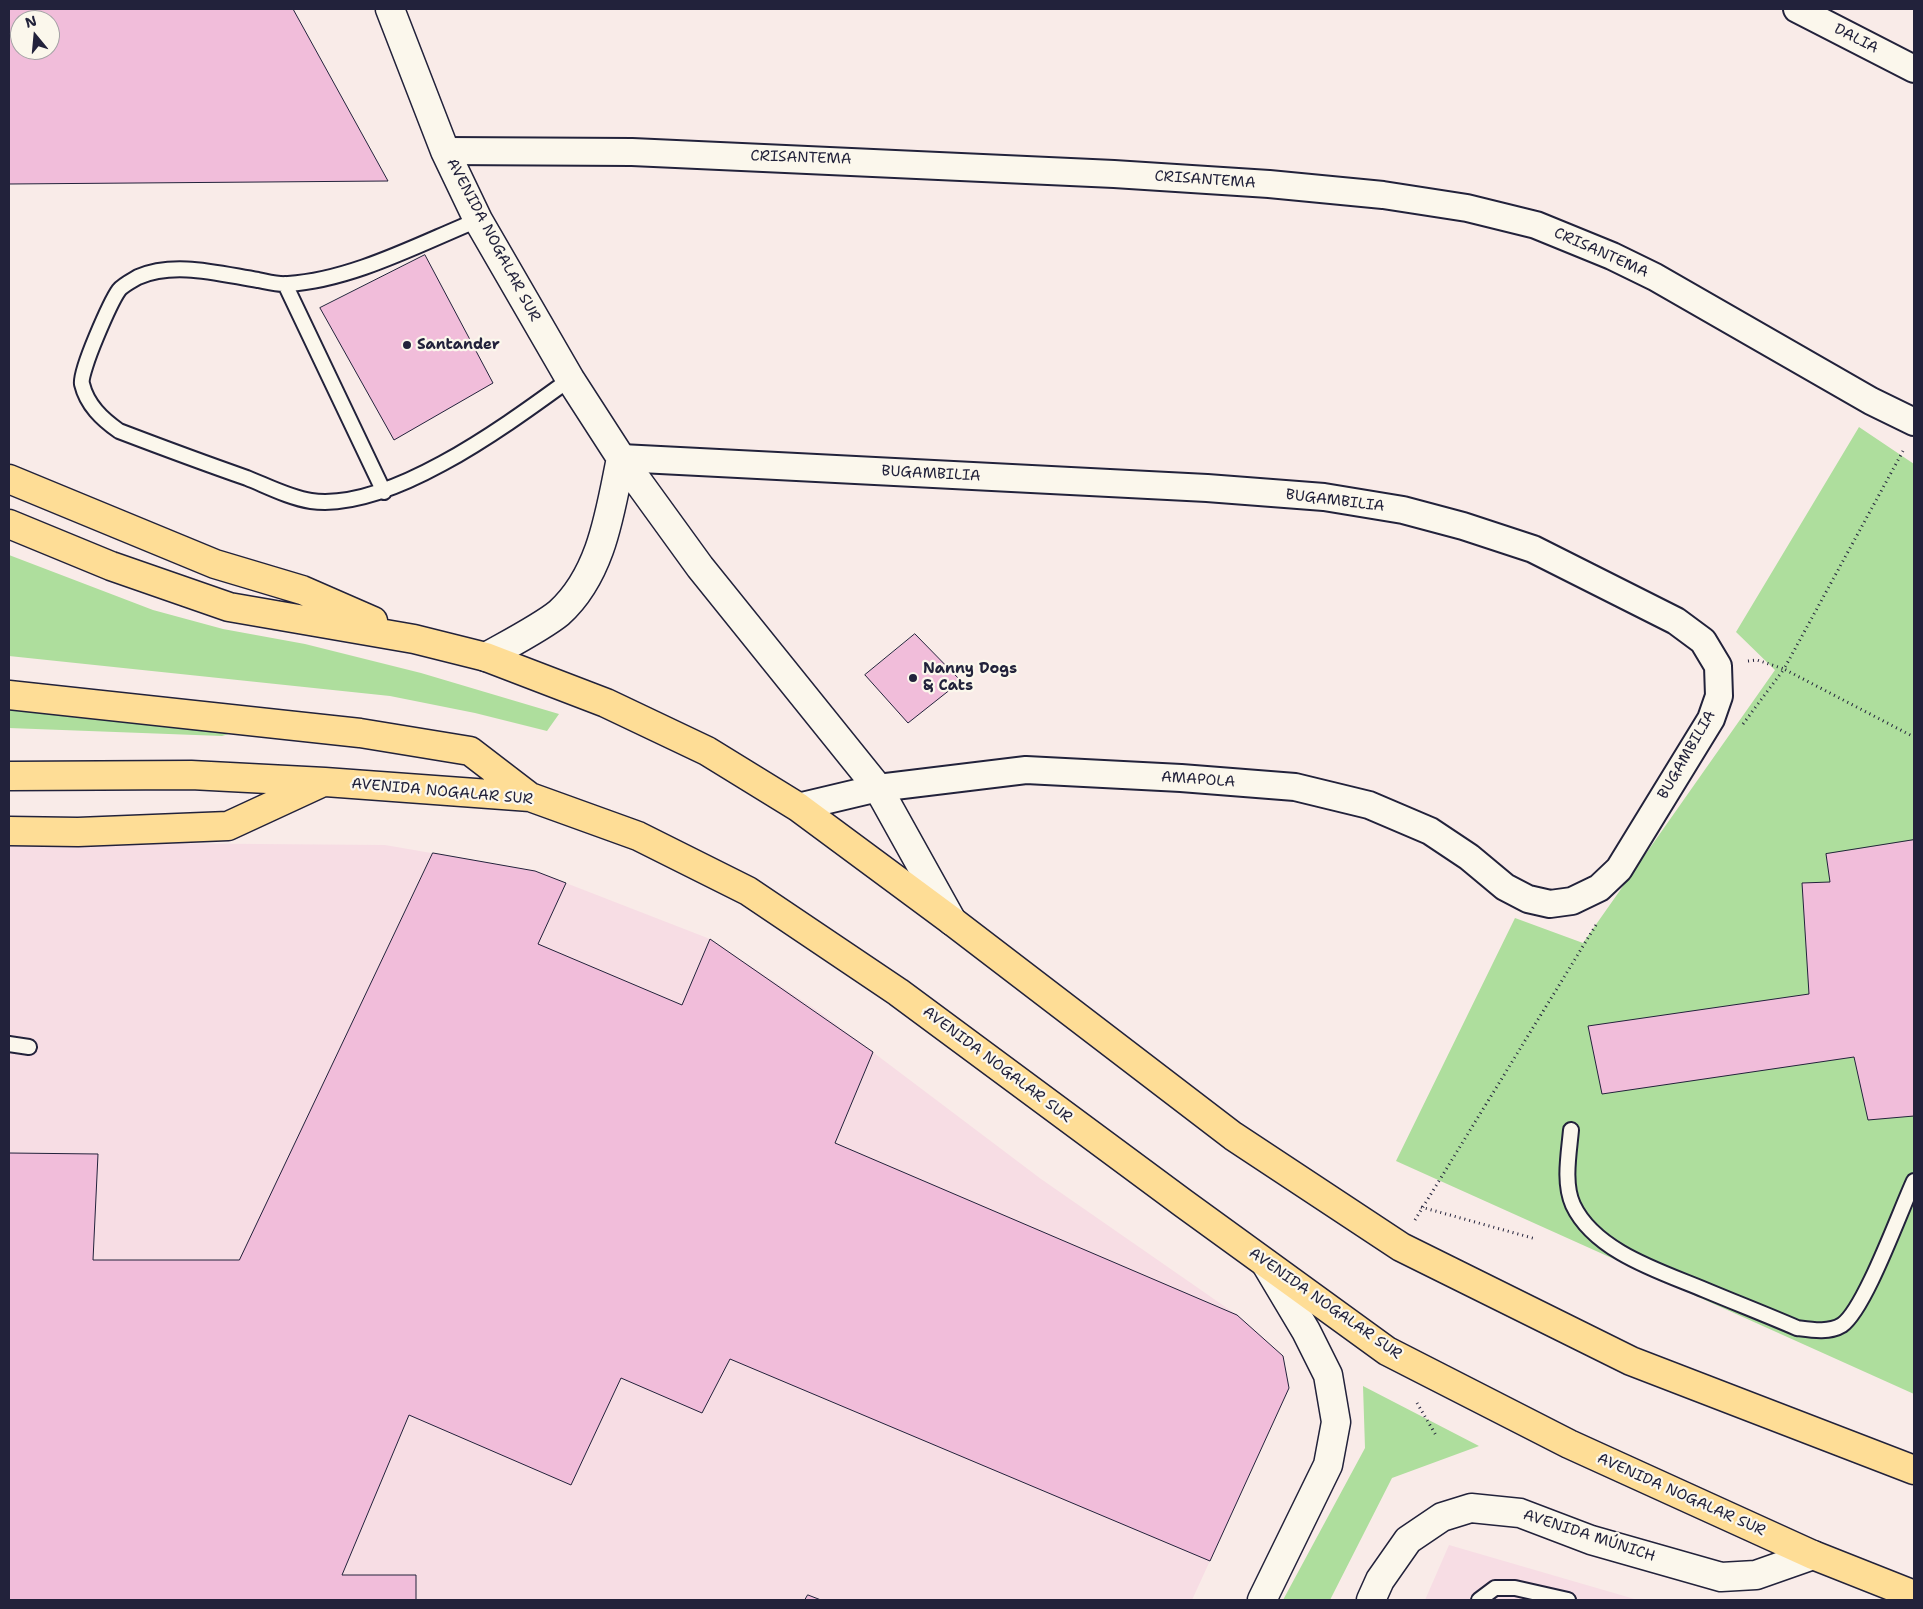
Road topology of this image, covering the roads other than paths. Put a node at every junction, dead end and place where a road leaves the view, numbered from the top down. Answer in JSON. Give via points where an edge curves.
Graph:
{"nodes":[{"id":1,"x":390,"y":9,"type":"edge"},
{"id":2,"x":1797,"y":9,"type":"edge"},
{"id":3,"x":1914,"y":69,"type":"edge"},
{"id":4,"x":445,"y":152,"type":"junction"},
{"id":5,"x":478,"y":220,"type":"junction"},
{"id":6,"x":285,"y":284,"type":"junction"},
{"id":7,"x":570,"y":379,"type":"junction"},
{"id":8,"x":1914,"y":422,"type":"edge"},
{"id":9,"x":621,"y":458,"type":"junction"},
{"id":10,"x":9,"y":479,"type":"edge"},
{"id":11,"x":384,"y":492,"type":"junction"},
{"id":12,"x":9,"y":524,"type":"edge"},
{"id":13,"x":414,"y":639,"type":"junction"},
{"id":14,"x":486,"y":657,"type":"junction"},
{"id":15,"x":9,"y":694,"type":"edge"},
{"id":16,"x":9,"y":776,"type":"edge"},
{"id":17,"x":325,"y":782,"type":"junction"},
{"id":18,"x":878,"y":788,"type":"junction"},
{"id":19,"x":530,"y":797,"type":"junction"},
{"id":20,"x":798,"y":807,"type":"junction"},
{"id":21,"x":9,"y":831,"type":"edge"},
{"id":22,"x":1572,"y":901,"type":"joint"},
{"id":23,"x":952,"y":921,"type":"junction"},
{"id":24,"x":9,"y":1044,"type":"edge"},
{"id":25,"x":29,"y":1047,"type":"dead end"},
{"id":26,"x":1571,"y":1130,"type":"dead end"},
{"id":27,"x":1914,"y":1181,"type":"edge"},
{"id":28,"x":1266,"y":1264,"type":"junction"},
{"id":29,"x":1914,"y":1470,"type":"edge"},
{"id":30,"x":1813,"y":1555,"type":"junction"},
{"id":31,"x":1914,"y":1595,"type":"edge"},
{"id":32,"x":1262,"y":1600,"type":"edge"},
{"id":33,"x":1371,"y":1600,"type":"edge"},
{"id":34,"x":1478,"y":1600,"type":"edge"},
{"id":35,"x":1568,"y":1600,"type":"edge"}],
"edges":[{"from":1,"to":4,"type":"main road","name":"AVENIDA NOGALAR SUR"},
{"from":2,"to":3,"type":"street","name":"DALIA"},
{"from":4,"to":5,"type":"main road","name":"AVENIDA NOGALAR SUR"},
{"from":4,"to":8,"type":"street","name":"CRISANTEMA","via":[[632,152],[1114,174],[1269,184],[1383,195],[1467,208],[1536,225],[1629,264]]},
{"from":5,"to":6,"type":"lane","via":[[348,272],[314,282]]},
{"from":5,"to":7,"type":"main road","name":"AVENIDA NOGALAR SUR"},
{"from":6,"to":11,"type":"lane"},
{"from":6,"to":11,"type":"lane","via":[[188,270],[165,270],[138,277],[120,289],[87,359],[81,382],[89,401],[102,420],[119,431],[311,501],[351,500]]},
{"from":7,"to":9,"type":"main road","name":"AVENIDA NOGALAR SUR"},
{"from":7,"to":11,"type":"lane","via":[[480,441]]},
{"from":9,"to":14,"type":"main road","via":[[603,540],[583,583],[558,613]]},
{"from":9,"to":18,"type":"main road","name":"AVENIDA NOGALAR SUR","via":[[700,567]]},
{"from":9,"to":22,"type":"street","name":"BUGAMBILIA","via":[[1324,497],[1402,510],[1533,549],[1676,621],[1703,641],[1718,666],[1719,696],[1712,719],[1619,869],[1599,888]]},
{"from":10,"to":13,"type":"highway","via":[[215,564],[302,590]]},
{"from":12,"to":13,"type":"highway","name":"AVENIDA NOGALAR SUR","via":[[111,566],[230,607]]},
{"from":13,"to":14,"type":"highway","name":"AVENIDA NOGALAR SUR"},
{"from":14,"to":20,"type":"highway","name":"AVENIDA NOGALAR SUR","via":[[606,703],[707,751]]},
{"from":15,"to":19,"type":"highway","via":[[360,733],[470,751]]},
{"from":16,"to":17,"type":"highway","name":"AVENIDA NOGALAR SUR","via":[[191,774]]},
{"from":17,"to":19,"type":"highway","name":"AVENIDA NOGALAR SUR"},
{"from":17,"to":21,"type":"highway","via":[[228,826],[78,832]]},
{"from":18,"to":20,"type":"street","name":"AMAPOLA"},
{"from":18,"to":22,"type":"street","name":"AMAPOLA","via":[[1026,770],[1295,787],[1369,806],[1430,831],[1505,887],[1528,899],[1550,904]]},
{"from":18,"to":23,"type":"main road","name":"AVENIDA NOGALAR SUR"},
{"from":19,"to":28,"type":"highway","name":"AVENIDA NOGALAR SUR","via":[[638,836],[748,891],[898,992]]},
{"from":20,"to":23,"type":"highway","name":"AVENIDA NOGALAR SUR"},
{"from":23,"to":29,"type":"highway","name":"AVENIDA NOGALAR SUR","via":[[1233,1136],[1401,1247],[1631,1361]]},
{"from":24,"to":25,"type":"lane"},
{"from":26,"to":27,"type":"lane","via":[[1568,1179],[1573,1205],[1590,1229],[1642,1264],[1797,1328],[1821,1331],[1842,1325],[1860,1305]]},
{"from":28,"to":30,"type":"highway","name":"AVENIDA NOGALAR SUR","via":[[1387,1350],[1569,1444]]},
{"from":28,"to":32,"type":"main road","via":[[1328,1375],[1336,1422],[1328,1465]]},
{"from":30,"to":31,"type":"highway","name":"AVENIDA NOGALAR SUR"},
{"from":30,"to":33,"type":"main road","name":"AVENIDA MÚNICH","via":[[1756,1575],[1722,1577],[1591,1540],[1520,1513],[1470,1508],[1442,1517],[1408,1540],[1380,1580]]},
{"from":34,"to":35,"type":"lane","via":[[1495,1588],[1515,1588]]}]}
